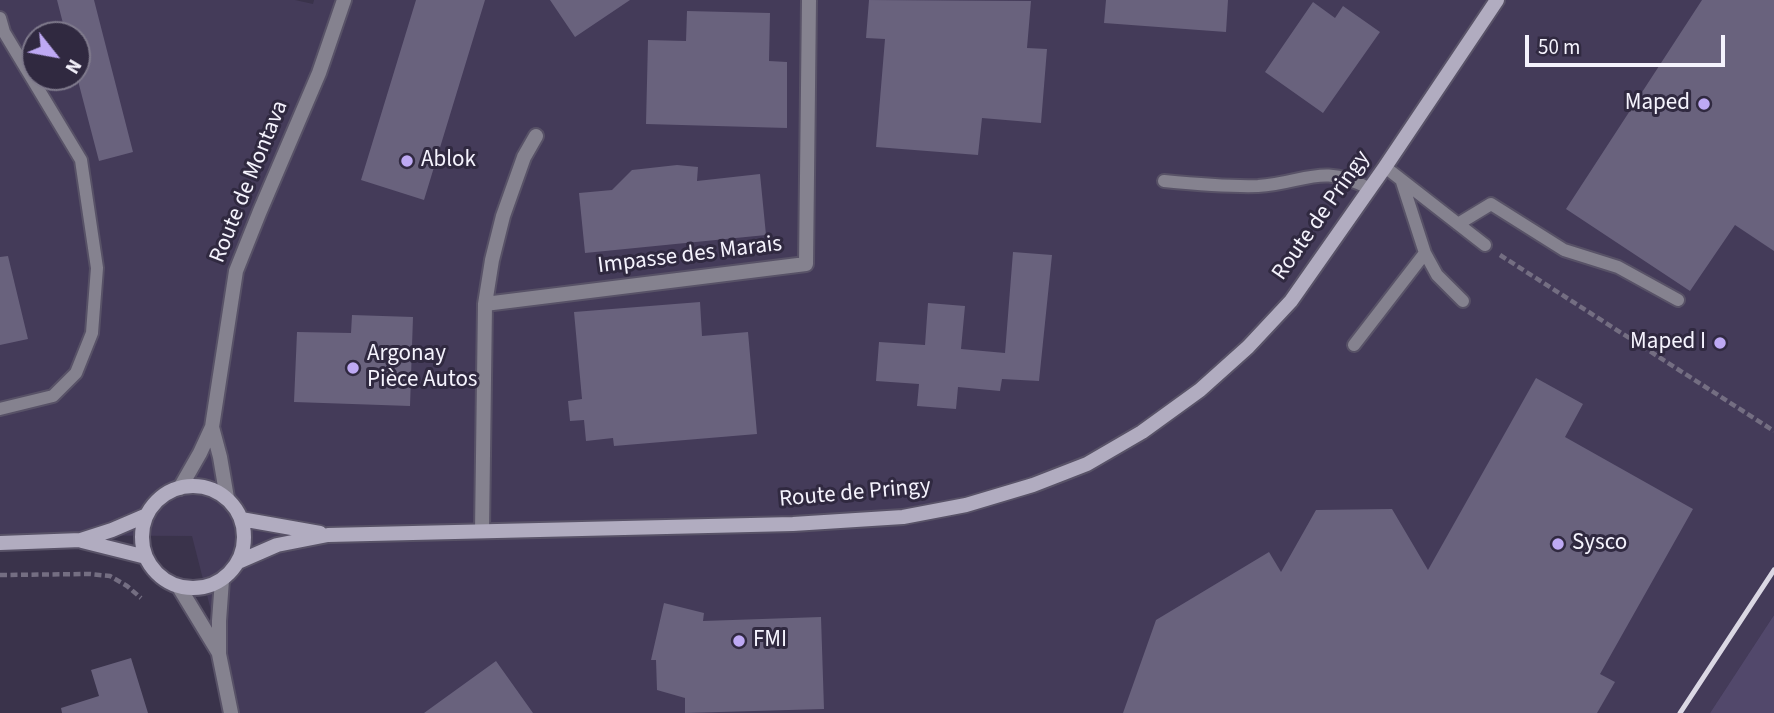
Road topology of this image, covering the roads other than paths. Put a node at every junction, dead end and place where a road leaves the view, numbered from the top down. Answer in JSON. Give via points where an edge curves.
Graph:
{"nodes":[{"id":1,"x":344,"y":0,"type":"edge"},
{"id":2,"x":809,"y":0,"type":"edge"},
{"id":3,"x":1497,"y":0,"type":"edge"},
{"id":4,"x":0,"y":18,"type":"edge"},
{"id":5,"x":536,"y":136,"type":"dead end"},
{"id":6,"x":1385,"y":167,"type":"junction"},
{"id":7,"x":1164,"y":181,"type":"dead end"},
{"id":8,"x":1402,"y":182,"type":"junction"},
{"id":9,"x":1370,"y":189,"type":"junction"},
{"id":10,"x":1458,"y":224,"type":"junction"},
{"id":11,"x":1485,"y":245,"type":"road end"},
{"id":12,"x":1425,"y":253,"type":"junction"},
{"id":13,"x":1678,"y":300,"type":"dead end"},
{"id":14,"x":1463,"y":301,"type":"dead end"},
{"id":15,"x":485,"y":304,"type":"junction"},
{"id":16,"x":1354,"y":345,"type":"dead end"},
{"id":17,"x":0,"y":409,"type":"edge"},
{"id":18,"x":212,"y":427,"type":"junction"},
{"id":19,"x":180,"y":488,"type":"junction"},
{"id":20,"x":227,"y":498,"type":"junction"},
{"id":21,"x":147,"y":515,"type":"junction"},
{"id":22,"x":242,"y":519,"type":"junction"},
{"id":23,"x":482,"y":531,"type":"junction"},
{"id":24,"x":328,"y":534,"type":"junction"},
{"id":25,"x":81,"y":540,"type":"junction"},
{"id":26,"x":0,"y":543,"type":"edge"},
{"id":27,"x":146,"y":557,"type":"junction"},
{"id":28,"x":238,"y":562,"type":"junction"},
{"id":29,"x":222,"y":580,"type":"junction"},
{"id":30,"x":179,"y":587,"type":"junction"},
{"id":31,"x":219,"y":654,"type":"junction"},
{"id":32,"x":231,"y":713,"type":"edge"}],
"edges":[{"from":1,"to":18,"type":"street","name":"Route de Montava","via":[[319,73],[236,271]]},
{"from":2,"to":15,"type":"street","name":"Impasse des Marais","via":[[806,264]]},
{"from":3,"to":6,"type":"street","name":"Route de Pringy"},
{"from":4,"to":17,"type":"lane","via":[[81,160],[97,268],[92,332],[76,373],[53,396]]},
{"from":5,"to":15,"type":"street","via":[[503,216]]},
{"from":6,"to":8,"type":"lane"},
{"from":6,"to":9,"type":"street","name":"Route de Pringy"},
{"from":7,"to":9,"type":"lane","via":[[1261,186],[1331,174]]},
{"from":8,"to":10,"type":"lane"},
{"from":8,"to":12,"type":"lane"},
{"from":9,"to":23,"type":"street","name":"Route de Pringy","via":[[1291,301],[1248,347],[1200,390],[1087,464],[966,505],[903,517]]},
{"from":10,"to":11,"type":"lane"},
{"from":10,"to":13,"type":"lane","via":[[1491,204],[1564,250],[1618,267]]},
{"from":12,"to":14,"type":"lane","via":[[1437,275]]},
{"from":12,"to":16,"type":"lane"},
{"from":15,"to":23,"type":"street"},
{"from":18,"to":19,"type":"street","name":"Route de Montava"},
{"from":18,"to":20,"type":"street","name":"Route de Montava"},
{"from":19,"to":20,"type":"street","via":[[205,487]]},
{"from":19,"to":21,"type":"street","via":[[166,494]]},
{"from":20,"to":22,"type":"street"},
{"from":21,"to":25,"type":"street"},
{"from":21,"to":27,"type":"street","via":[[142,536]]},
{"from":22,"to":24,"type":"street","name":"Route de Pringy"},
{"from":22,"to":28,"type":"street","via":[[245,541]]},
{"from":23,"to":24,"type":"street","name":"Route de Pringy"},
{"from":24,"to":28,"type":"street","name":"Route de Pringy","via":[[277,545]]},
{"from":25,"to":26,"type":"street"},
{"from":25,"to":27,"type":"street"},
{"from":27,"to":30,"type":"street","via":[[154,570]]},
{"from":28,"to":29,"type":"street"},
{"from":29,"to":30,"type":"street","via":[[202,588]]},
{"from":29,"to":31,"type":"street"},
{"from":30,"to":31,"type":"street"},
{"from":31,"to":32,"type":"street"}]}
